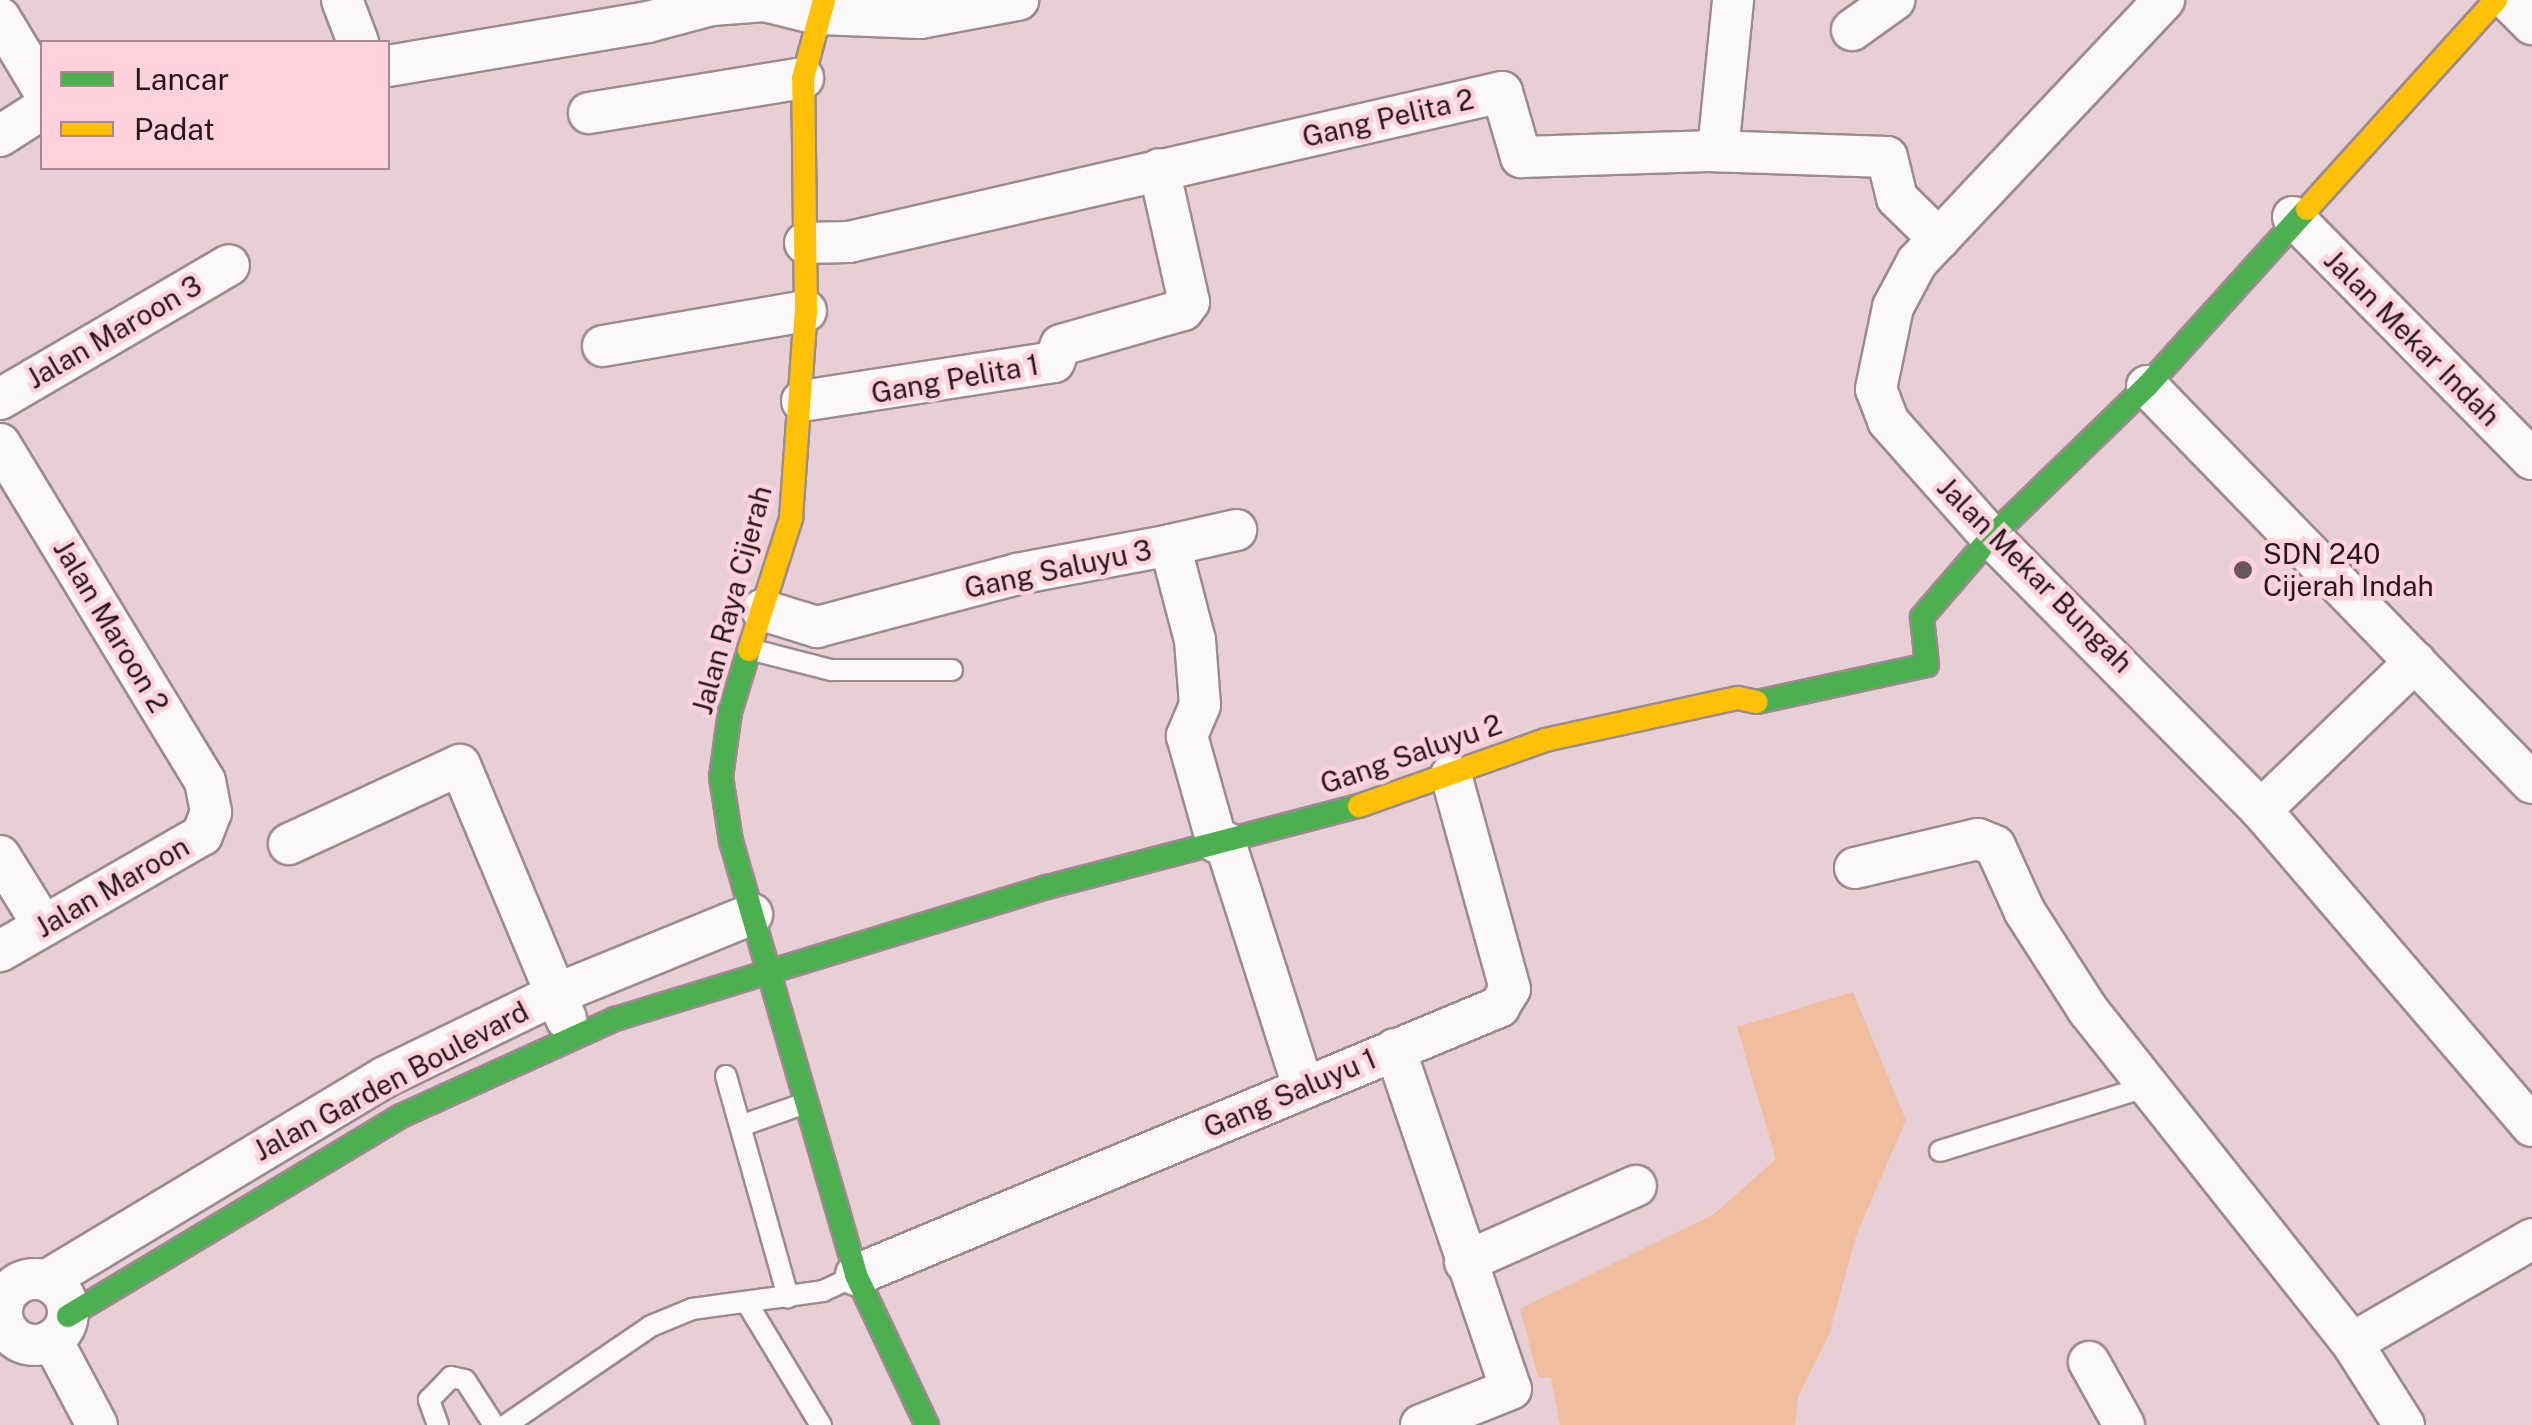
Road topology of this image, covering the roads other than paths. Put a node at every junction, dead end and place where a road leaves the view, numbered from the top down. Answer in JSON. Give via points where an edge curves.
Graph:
{"nodes":[{"id":1,"x":342,"y":0,"type":"edge"},
{"id":2,"x":1018,"y":0,"type":"edge"},
{"id":3,"x":1732,"y":0,"type":"edge"},
{"id":4,"x":1894,"y":0,"type":"edge"},
{"id":5,"x":2164,"y":0,"type":"edge"},
{"id":6,"x":2496,"y":0,"type":"edge"},
{"id":7,"x":2508,"y":0,"type":"edge"},
{"id":8,"x":820,"y":7,"type":"edge"},
{"id":9,"x":0,"y":18,"type":"edge"},
{"id":10,"x":2532,"y":24,"type":"edge"},
{"id":11,"x":1852,"y":30,"type":"dead end"},
{"id":12,"x":357,"y":40,"type":"edge"},
{"id":13,"x":390,"y":66,"type":"edge"},
{"id":14,"x":803,"y":78,"type":"junction"},
{"id":15,"x":40,"y":85,"type":"edge"},
{"id":16,"x":40,"y":110,"type":"edge"},
{"id":17,"x":589,"y":113,"type":"dead end"},
{"id":18,"x":0,"y":136,"type":"edge"},
{"id":19,"x":1718,"y":151,"type":"junction"},
{"id":20,"x":1159,"y":169,"type":"junction"},
{"id":21,"x":2293,"y":217,"type":"junction"},
{"id":22,"x":1940,"y":239,"type":"junction"},
{"id":23,"x":806,"y":244,"type":"junction"},
{"id":24,"x":229,"y":265,"type":"dead end"},
{"id":25,"x":806,"y":312,"type":"junction"},
{"id":26,"x":603,"y":346,"type":"dead end"},
{"id":27,"x":2147,"y":386,"type":"junction"},
{"id":28,"x":0,"y":400,"type":"edge"},
{"id":29,"x":802,"y":401,"type":"junction"},
{"id":30,"x":0,"y":444,"type":"edge"},
{"id":31,"x":2532,"y":459,"type":"edge"},
{"id":32,"x":1236,"y":530,"type":"dead end"},
{"id":33,"x":1991,"y":537,"type":"junction"},
{"id":34,"x":1170,"y":545,"type":"junction"},
{"id":35,"x":762,"y":610,"type":"junction"},
{"id":36,"x":751,"y":649,"type":"junction"},
{"id":37,"x":2414,"y":662,"type":"junction"},
{"id":38,"x":952,"y":670,"type":"dead end"},
{"id":39,"x":1451,"y":775,"type":"junction"},
{"id":40,"x":2532,"y":784,"type":"edge"},
{"id":41,"x":2261,"y":810,"type":"junction"},
{"id":42,"x":211,"y":812,"type":"joint"},
{"id":43,"x":1221,"y":843,"type":"junction"},
{"id":44,"x":289,"y":844,"type":"dead end"},
{"id":45,"x":0,"y":856,"type":"edge"},
{"id":46,"x":1855,"y":868,"type":"dead end"},
{"id":47,"x":752,"y":914,"type":"junction"},
{"id":48,"x":43,"y":925,"type":"junction"},
{"id":49,"x":0,"y":951,"type":"edge"},
{"id":50,"x":768,"y":970,"type":"junction"},
{"id":51,"x":554,"y":995,"type":"junction"},
{"id":52,"x":573,"y":1036,"type":"junction"},
{"id":53,"x":1395,"y":1049,"type":"junction"},
{"id":54,"x":726,"y":1076,"type":"dead end"},
{"id":55,"x":2149,"y":1086,"type":"junction"},
{"id":56,"x":1303,"y":1087,"type":"junction"},
{"id":57,"x":805,"y":1103,"type":"junction"},
{"id":58,"x":743,"y":1125,"type":"junction"},
{"id":59,"x":2532,"y":1126,"type":"edge"},
{"id":60,"x":1940,"y":1151,"type":"dead end"},
{"id":61,"x":1636,"y":1186,"type":"dead end"},
{"id":62,"x":2532,"y":1238,"type":"edge"},
{"id":63,"x":1465,"y":1262,"type":"junction"},
{"id":64,"x":856,"y":1275,"type":"junction"},
{"id":65,"x":13,"y":1288,"type":"edge"},
{"id":66,"x":788,"y":1297,"type":"junction"},
{"id":67,"x":748,"y":1304,"type":"junction"},
{"id":68,"x":36,"y":1339,"type":"edge"},
{"id":69,"x":2352,"y":1344,"type":"junction"},
{"id":70,"x":2089,"y":1362,"type":"dead end"},
{"id":71,"x":97,"y":1425,"type":"edge"},
{"id":72,"x":438,"y":1425,"type":"edge"},
{"id":73,"x":494,"y":1425,"type":"edge"},
{"id":74,"x":506,"y":1425,"type":"edge"},
{"id":75,"x":821,"y":1425,"type":"edge"},
{"id":76,"x":927,"y":1425,"type":"edge"},
{"id":77,"x":1421,"y":1425,"type":"edge"},
{"id":78,"x":2124,"y":1425,"type":"edge"},
{"id":79,"x":2404,"y":1425,"type":"edge"}],
"edges":[{"from":1,"to":12,"type":"street"},
{"from":2,"to":8,"type":"street","via":[[920,18]]},
{"from":3,"to":19,"type":"street"},
{"from":4,"to":11,"type":"street"},
{"from":5,"to":22,"type":"street","name":"Jalan Mekar Bungah"},
{"from":6,"to":21,"type":"street"},
{"from":7,"to":10,"type":"street"},
{"from":8,"to":13,"type":"street","via":[[712,5]]},
{"from":8,"to":14,"type":"street","name":"Jalan Raya Cijerah"},
{"from":9,"to":15,"type":"street"},
{"from":14,"to":17,"type":"street"},
{"from":14,"to":23,"type":"street","name":"Jalan Raya Cijerah"},
{"from":16,"to":18,"type":"street"},
{"from":19,"to":20,"type":"street","name":"Gang Pelita 2","via":[[1521,158],[1502,92]]},
{"from":19,"to":22,"type":"street","name":"Gang Pelita 2","via":[[1888,157],[1897,198]]},
{"from":20,"to":23,"type":"street","name":"Gang Pelita 2","via":[[849,242]]},
{"from":20,"to":29,"type":"street","name":"Gang Pelita 1","via":[[1189,302],[1182,310],[1061,345],[1054,362]]},
{"from":21,"to":27,"type":"street"},
{"from":21,"to":31,"type":"street","name":"Jalan Mekar Indah"},
{"from":22,"to":33,"type":"street","name":"Jalan Mekar Bungah","via":[[1917,262],[1893,306],[1876,389],[1888,420]]},
{"from":23,"to":25,"type":"street","name":"Jalan Raya Cijerah"},
{"from":24,"to":28,"type":"street","name":"Jalan Maroon 3"},
{"from":25,"to":26,"type":"street"},
{"from":25,"to":29,"type":"street","name":"Jalan Raya Cijerah"},
{"from":27,"to":33,"type":"street"},
{"from":27,"to":37,"type":"street"},
{"from":29,"to":35,"type":"street","name":"Jalan Raya Cijerah","via":[[791,518]]},
{"from":30,"to":42,"type":"street","name":"Jalan Maroon 2","via":[[205,781]]},
{"from":32,"to":34,"type":"street"},
{"from":33,"to":39,"type":"street","name":"Gang Saluyu 2","via":[[1922,617],[1927,665],[1764,704],[1738,698],[1545,740]]},
{"from":33,"to":41,"type":"street","name":"Jalan Mekar Bungah"},
{"from":34,"to":35,"type":"street","name":"Gang Saluyu 3","via":[[1018,574],[818,627]]},
{"from":34,"to":43,"type":"street","name":"Gang Saluyu 3","via":[[1196,640],[1200,705],[1187,736]]},
{"from":35,"to":36,"type":"street","name":"Jalan Raya Cijerah"},
{"from":36,"to":38,"type":"lane","via":[[831,670]]},
{"from":36,"to":47,"type":"street","name":"Jalan Raya Cijerah","via":[[730,712],[721,777]]},
{"from":37,"to":40,"type":"street"},
{"from":37,"to":41,"type":"street"},
{"from":39,"to":43,"type":"street","name":"Gang Saluyu 2"},
{"from":39,"to":53,"type":"street","name":"Gang Saluyu 1","via":[[1510,989],[1498,1007]]},
{"from":41,"to":59,"type":"street","name":"Jalan Mekar Bungah"},
{"from":42,"to":48,"type":"street","name":"Jalan Maroon","via":[[202,835]]},
{"from":43,"to":50,"type":"street","name":"Gang Saluyu 2"},
{"from":43,"to":56,"type":"street","name":"Gang Saluyu 3"},
{"from":44,"to":51,"type":"street","via":[[460,765]]},
{"from":45,"to":48,"type":"street"},
{"from":46,"to":55,"type":"street","via":[[1978,838],[1992,844],[2025,912],[2088,1010]]},
{"from":47,"to":50,"type":"street","name":"Jalan Raya Cijerah"},
{"from":47,"to":51,"type":"street","name":"Jalan Garden Boulevard"},
{"from":48,"to":49,"type":"street","name":"Jalan Maroon"},
{"from":50,"to":52,"type":"street","name":"Jalan Garden Boulevard"},
{"from":50,"to":57,"type":"street","name":"Jalan Raya Cijerah"},
{"from":51,"to":52,"type":"street"},
{"from":51,"to":65,"type":"street","name":"Jalan Garden Boulevard","via":[[386,1077]]},
{"from":52,"to":68,"type":"street","name":"Jalan Garden Boulevard","via":[[401,1116]]},
{"from":53,"to":56,"type":"street","name":"Gang Saluyu 1"},
{"from":53,"to":63,"type":"street"},
{"from":54,"to":58,"type":"lane"},
{"from":55,"to":60,"type":"lane"},
{"from":55,"to":69,"type":"street"},
{"from":56,"to":64,"type":"street","name":"Gang Saluyu 1"},
{"from":57,"to":58,"type":"lane"},
{"from":57,"to":64,"type":"street","name":"Jalan Raya Cijerah"},
{"from":58,"to":66,"type":"lane"},
{"from":61,"to":63,"type":"street"},
{"from":62,"to":69,"type":"street"},
{"from":63,"to":77,"type":"street","via":[[1511,1388]]},
{"from":64,"to":66,"type":"lane","via":[[822,1292]]},
{"from":64,"to":76,"type":"street","name":"Jalan Raya Cijerah"},
{"from":65,"to":68,"type":"street","via":[[10,1335]]},
{"from":65,"to":68,"type":"street","via":[[59,1288]]},
{"from":66,"to":67,"type":"lane"},
{"from":67,"to":74,"type":"lane","via":[[692,1309],[652,1326]]},
{"from":67,"to":75,"type":"lane"},
{"from":68,"to":71,"type":"street"},
{"from":69,"to":79,"type":"street"},
{"from":70,"to":78,"type":"street"},
{"from":72,"to":73,"type":"lane","via":[[429,1400],[452,1378],[466,1380]]}]}
